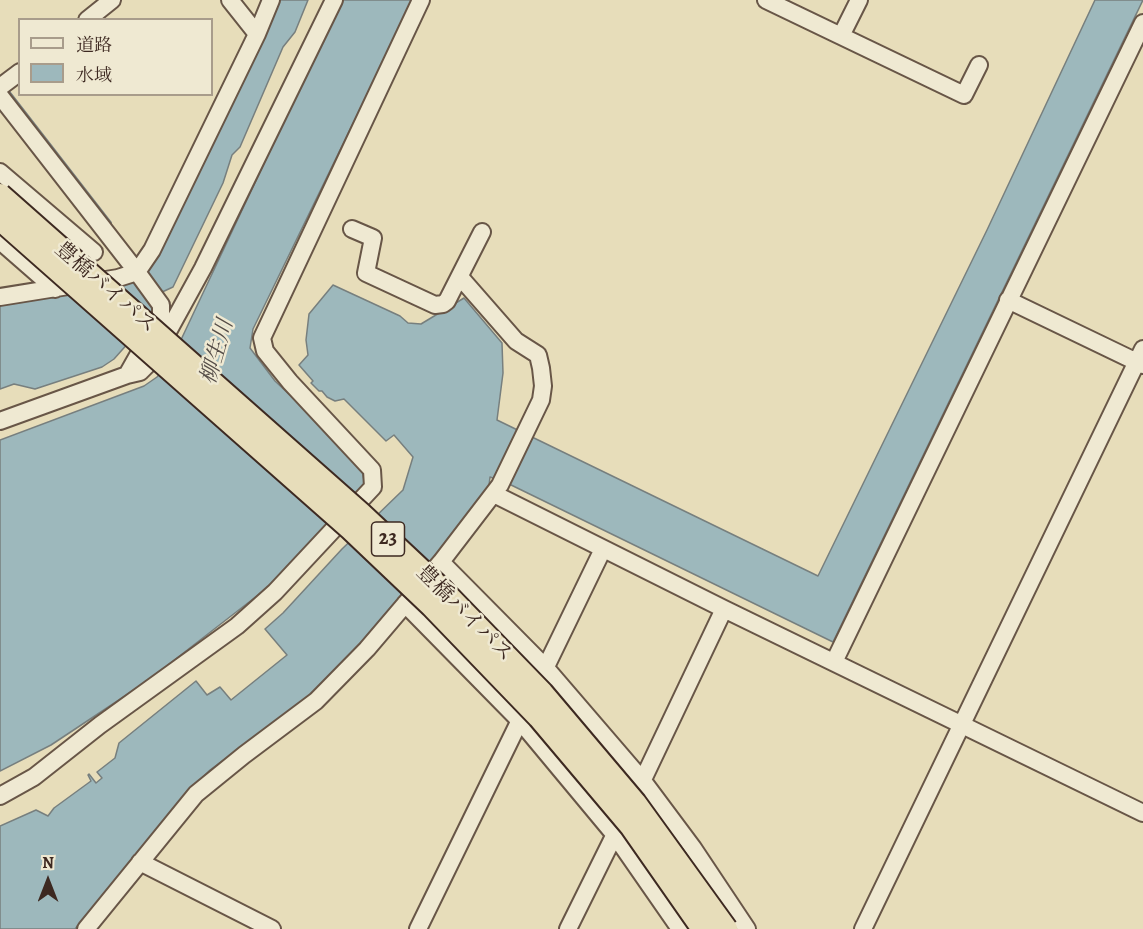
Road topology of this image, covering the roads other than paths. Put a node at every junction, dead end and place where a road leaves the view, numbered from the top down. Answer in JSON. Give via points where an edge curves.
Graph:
{"nodes":[{"id":1,"x":112,"y":0,"type":"edge"},
{"id":2,"x":230,"y":0,"type":"edge"},
{"id":3,"x":271,"y":0,"type":"edge"},
{"id":4,"x":334,"y":0,"type":"edge"},
{"id":5,"x":421,"y":0,"type":"edge"},
{"id":6,"x":766,"y":0,"type":"edge"},
{"id":7,"x":859,"y":0,"type":"edge"},
{"id":8,"x":90,"y":18,"type":"edge"},
{"id":9,"x":1143,"y":23,"type":"edge"},
{"id":10,"x":257,"y":34,"type":"junction"},
{"id":11,"x":841,"y":36,"type":"junction"},
{"id":12,"x":979,"y":65,"type":"dead end"},
{"id":13,"x":0,"y":96,"type":"edge"},
{"id":14,"x":0,"y":172,"type":"edge"},
{"id":15,"x":0,"y":195,"type":"edge"},
{"id":16,"x":0,"y":219,"type":"edge"},
{"id":17,"x":352,"y":229,"type":"dead end"},
{"id":18,"x":482,"y":232,"type":"dead end"},
{"id":19,"x":109,"y":238,"type":"junction"},
{"id":20,"x":0,"y":241,"type":"edge"},
{"id":21,"x":94,"y":252,"type":"junction"},
{"id":22,"x":140,"y":267,"type":"junction"},
{"id":23,"x":460,"y":277,"type":"junction"},
{"id":24,"x":55,"y":289,"type":"junction"},
{"id":25,"x":0,"y":297,"type":"edge"},
{"id":26,"x":1008,"y":300,"type":"junction"},
{"id":27,"x":1141,"y":358,"type":"edge"},
{"id":28,"x":127,"y":375,"type":"junction"},
{"id":29,"x":0,"y":421,"type":"edge"},
{"id":30,"x":494,"y":493,"type":"junction"},
{"id":31,"x":603,"y":549,"type":"junction"},
{"id":32,"x":441,"y":562,"type":"junction"},
{"id":33,"x":405,"y":604,"type":"junction"},
{"id":34,"x":724,"y":609,"type":"junction"},
{"id":35,"x":836,"y":657,"type":"junction"},
{"id":36,"x":545,"y":668,"type":"junction"},
{"id":37,"x":965,"y":720,"type":"junction"},
{"id":38,"x":520,"y":721,"type":"junction"},
{"id":39,"x":643,"y":781,"type":"junction"},
{"id":40,"x":0,"y":796,"type":"edge"},
{"id":41,"x":1143,"y":813,"type":"edge"},
{"id":42,"x":614,"y":834,"type":"junction"},
{"id":43,"x":140,"y":862,"type":"junction"},
{"id":44,"x":87,"y":929,"type":"edge"},
{"id":45,"x":272,"y":929,"type":"edge"},
{"id":46,"x":418,"y":929,"type":"edge"},
{"id":47,"x":568,"y":929,"type":"edge"},
{"id":48,"x":680,"y":929,"type":"edge"},
{"id":49,"x":704,"y":929,"type":"edge"},
{"id":50,"x":726,"y":929,"type":"edge"},
{"id":51,"x":747,"y":929,"type":"edge"},
{"id":52,"x":863,"y":929,"type":"edge"}],
"edges":[{"from":1,"to":8,"type":"street"},
{"from":2,"to":10,"type":"street"},
{"from":3,"to":10,"type":"street"},
{"from":4,"to":28,"type":"street","via":[[168,334],[147,366]]},
{"from":5,"to":40,"type":"street","via":[[262,338],[265,351],[372,470],[374,487],[275,592],[237,626],[34,777]]},
{"from":6,"to":11,"type":"street"},
{"from":7,"to":11,"type":"street"},
{"from":9,"to":26,"type":"street"},
{"from":10,"to":22,"type":"street"},
{"from":11,"to":12,"type":"street","via":[[964,96]]},
{"from":13,"to":19,"type":"street"},
{"from":14,"to":21,"type":"street"},
{"from":15,"to":50,"type":"highway","name":"豊橋バイパス","number":"23","bridge":true,"via":[[441,589],[542,693],[635,803]]},
{"from":16,"to":49,"type":"highway","name":"豊橋バイパス","number":"23","bridge":true,"via":[[351,529],[432,606],[547,726],[631,826]]},
{"from":17,"to":23,"type":"street","via":[[373,238],[366,273],[431,304],[443,304]]},
{"from":18,"to":23,"type":"street"},
{"from":19,"to":21,"type":"street"},
{"from":19,"to":22,"type":"street"},
{"from":20,"to":24,"type":"street"},
{"from":21,"to":24,"type":"street"},
{"from":22,"to":24,"type":"street","via":[[118,278]]},
{"from":22,"to":28,"type":"street","via":[[161,306],[161,315]]},
{"from":23,"to":30,"type":"street","via":[[516,341],[538,355],[541,368],[541,400]]},
{"from":24,"to":25,"type":"street"},
{"from":26,"to":27,"type":"street"},
{"from":26,"to":35,"type":"street"},
{"from":27,"to":37,"type":"street"},
{"from":28,"to":29,"type":"street"},
{"from":30,"to":31,"type":"street"},
{"from":30,"to":32,"type":"street"},
{"from":31,"to":34,"type":"street"},
{"from":31,"to":36,"type":"street"},
{"from":32,"to":33,"type":"street"},
{"from":32,"to":36,"type":"street"},
{"from":33,"to":38,"type":"street"},
{"from":33,"to":43,"type":"street","via":[[316,701],[196,794]]},
{"from":34,"to":35,"type":"street"},
{"from":34,"to":39,"type":"street"},
{"from":35,"to":37,"type":"street"},
{"from":36,"to":38,"type":"street"},
{"from":36,"to":39,"type":"street"},
{"from":37,"to":41,"type":"street"},
{"from":37,"to":52,"type":"street"},
{"from":38,"to":42,"type":"street"},
{"from":38,"to":46,"type":"street"},
{"from":39,"to":42,"type":"street"},
{"from":39,"to":51,"type":"street"},
{"from":42,"to":47,"type":"street"},
{"from":42,"to":48,"type":"street"},
{"from":43,"to":44,"type":"street"},
{"from":43,"to":45,"type":"street"}]}
